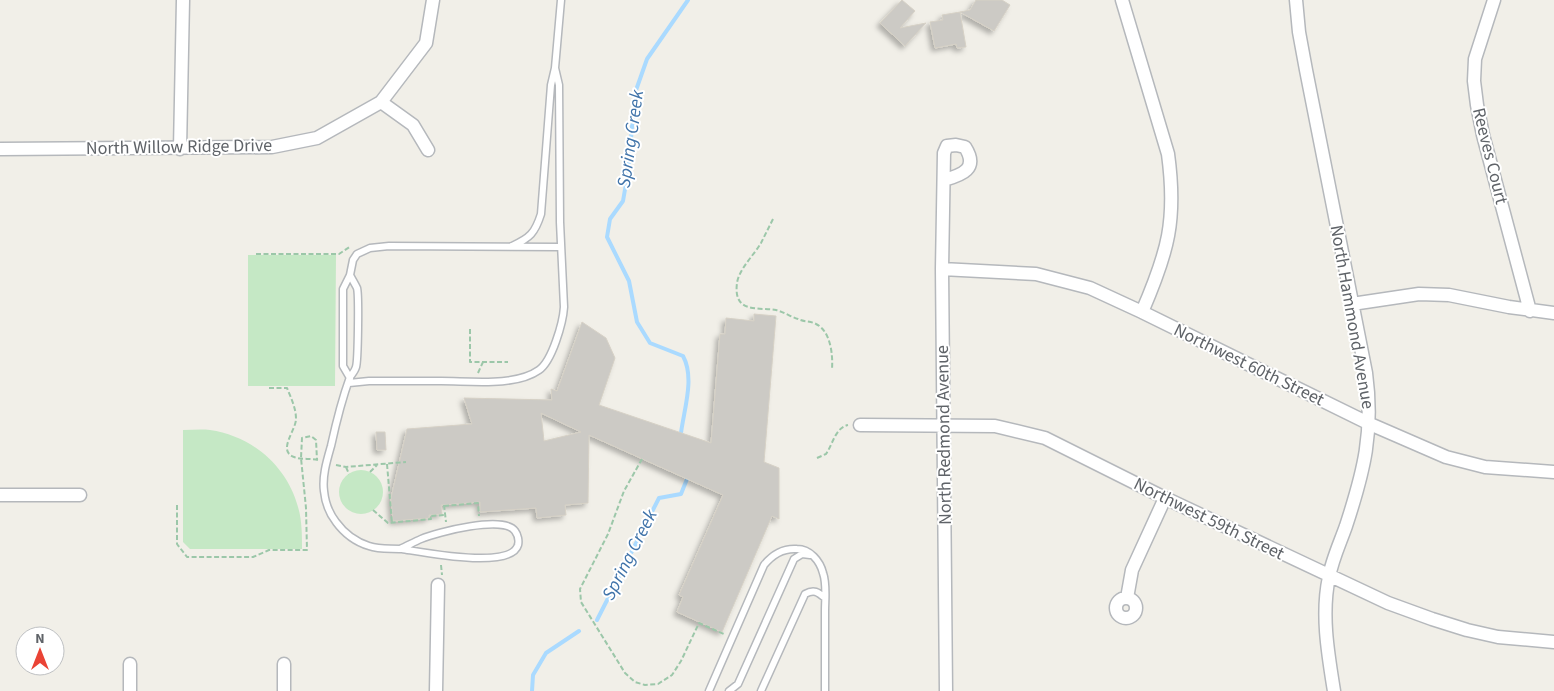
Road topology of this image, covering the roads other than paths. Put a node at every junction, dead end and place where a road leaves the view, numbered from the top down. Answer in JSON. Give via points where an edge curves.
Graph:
{"nodes":[{"id":1,"x":183,"y":0,"type":"edge"},
{"id":2,"x":433,"y":0,"type":"edge"},
{"id":3,"x":561,"y":0,"type":"edge"},
{"id":4,"x":1122,"y":0,"type":"edge"},
{"id":5,"x":1296,"y":0,"type":"edge"},
{"id":6,"x":1494,"y":0,"type":"edge"},
{"id":7,"x":555,"y":68,"type":"junction"},
{"id":8,"x":380,"y":102,"type":"junction"},
{"id":9,"x":0,"y":149,"type":"edge"},
{"id":10,"x":180,"y":149,"type":"junction"},
{"id":11,"x":428,"y":150,"type":"dead end"},
{"id":12,"x":944,"y":180,"type":"dead end"},
{"id":13,"x":510,"y":247,"type":"junction"},
{"id":14,"x":561,"y":247,"type":"junction"},
{"id":15,"x":942,"y":269,"type":"junction"},
{"id":16,"x":350,"y":275,"type":"junction"},
{"id":17,"x":1352,"y":304,"type":"junction"},
{"id":18,"x":1530,"y":311,"type":"junction"},
{"id":19,"x":1142,"y":312,"type":"junction"},
{"id":20,"x":1554,"y":313,"type":"edge"},
{"id":21,"x":350,"y":380,"type":"junction"},
{"id":22,"x":1370,"y":424,"type":"junction"},
{"id":23,"x":860,"y":425,"type":"road end"},
{"id":24,"x":944,"y":425,"type":"junction"},
{"id":25,"x":1554,"y":472,"type":"edge"},
{"id":26,"x":0,"y":495,"type":"edge"},
{"id":27,"x":80,"y":495,"type":"dead end"},
{"id":28,"x":1165,"y":498,"type":"junction"},
{"id":29,"x":400,"y":549,"type":"junction"},
{"id":30,"x":813,"y":556,"type":"junction"},
{"id":31,"x":1329,"y":576,"type":"junction"},
{"id":32,"x":438,"y":585,"type":"dead end"},
{"id":33,"x":825,"y":598,"type":"junction"},
{"id":34,"x":1128,"y":598,"type":"dead end"},
{"id":35,"x":1554,"y":642,"type":"edge"},
{"id":36,"x":130,"y":664,"type":"dead end"},
{"id":37,"x":284,"y":664,"type":"dead end"},
{"id":38,"x":130,"y":691,"type":"edge"},
{"id":39,"x":284,"y":691,"type":"edge"},
{"id":40,"x":436,"y":691,"type":"edge"},
{"id":41,"x":709,"y":691,"type":"edge"},
{"id":42,"x":729,"y":691,"type":"edge"},
{"id":43,"x":761,"y":691,"type":"edge"},
{"id":44,"x":825,"y":691,"type":"edge"},
{"id":45,"x":946,"y":691,"type":"edge"},
{"id":46,"x":1334,"y":691,"type":"edge"}],
"edges":[{"from":1,"to":10,"type":"street"},
{"from":2,"to":8,"type":"street","name":"North Willow Ridge Drive","via":[[426,43]]},
{"from":3,"to":7,"type":"lane"},
{"from":4,"to":19,"type":"street","via":[[1168,154],[1171,177],[1171,224],[1166,250]]},
{"from":5,"to":17,"type":"street","name":"North Hammond Avenue","via":[[1306,70]]},
{"from":6,"to":18,"type":"street","name":"Reeves Court","via":[[1476,59],[1474,81],[1477,106]]},
{"from":7,"to":13,"type":"lane","via":[[541,214],[536,229],[526,240]]},
{"from":7,"to":14,"type":"lane","via":[[559,85]]},
{"from":8,"to":10,"type":"street","name":"North Willow Ridge Drive","via":[[317,138],[272,148]]},
{"from":8,"to":11,"type":"street","via":[[413,124]]},
{"from":9,"to":10,"type":"street","name":"North Willow Ridge Drive"},
{"from":12,"to":15,"type":"street","name":"North Redmond Avenue"},
{"from":13,"to":14,"type":"lane"},
{"from":13,"to":16,"type":"lane","via":[[377,247],[363,250],[353,260]]},
{"from":14,"to":21,"type":"lane","via":[[563,314],[551,353],[541,369],[508,381]]},
{"from":15,"to":19,"type":"street","name":"Northwest 60th Street","via":[[1036,274],[1090,288]]},
{"from":15,"to":24,"type":"street","name":"North Redmond Avenue"},
{"from":16,"to":21,"type":"lane","via":[[357,289],[357,366]]},
{"from":16,"to":21,"type":"lane","via":[[343,289],[343,366]]},
{"from":17,"to":18,"type":"street","via":[[1411,295],[1448,295]]},
{"from":17,"to":22,"type":"street","name":"North Hammond Avenue","via":[[1366,373]]},
{"from":18,"to":20,"type":"street"},
{"from":19,"to":22,"type":"street","name":"Northwest 60th Street"},
{"from":21,"to":29,"type":"lane","via":[[325,470],[326,502],[335,522],[360,543],[380,549]]},
{"from":22,"to":25,"type":"street","name":"Northwest 60th Street","via":[[1446,457],[1485,467]]},
{"from":22,"to":31,"type":"street","name":"North Hammond Avenue","via":[[1358,488]]},
{"from":23,"to":24,"type":"street","name":"Northwest 59th Street"},
{"from":24,"to":28,"type":"street","name":"Northwest 59th Street","via":[[995,426],[1045,438]]},
{"from":24,"to":45,"type":"street","name":"North Redmond Avenue"},
{"from":26,"to":27,"type":"street"},
{"from":28,"to":31,"type":"street","name":"Northwest 59th Street"},
{"from":28,"to":34,"type":"street","via":[[1132,570]]},
{"from":29,"to":29,"type":"lane","via":[[475,558],[509,555],[518,547],[518,539],[512,528],[497,524],[445,531]]},
{"from":30,"to":33,"type":"lane","via":[[823,572]]},
{"from":30,"to":41,"type":"lane","via":[[806,551],[790,549],[770,558]]},
{"from":30,"to":42,"type":"lane","via":[[802,554],[794,559],[738,684]]},
{"from":31,"to":35,"type":"street","name":"Northwest 59th Street","via":[[1388,603],[1467,630]]},
{"from":31,"to":46,"type":"street","name":"North Hammond Avenue","via":[[1326,628]]},
{"from":32,"to":40,"type":"street"},
{"from":33,"to":43,"type":"lane","via":[[818,592],[805,594]]},
{"from":33,"to":44,"type":"lane"},
{"from":36,"to":38,"type":"street"},
{"from":37,"to":39,"type":"street"}]}
